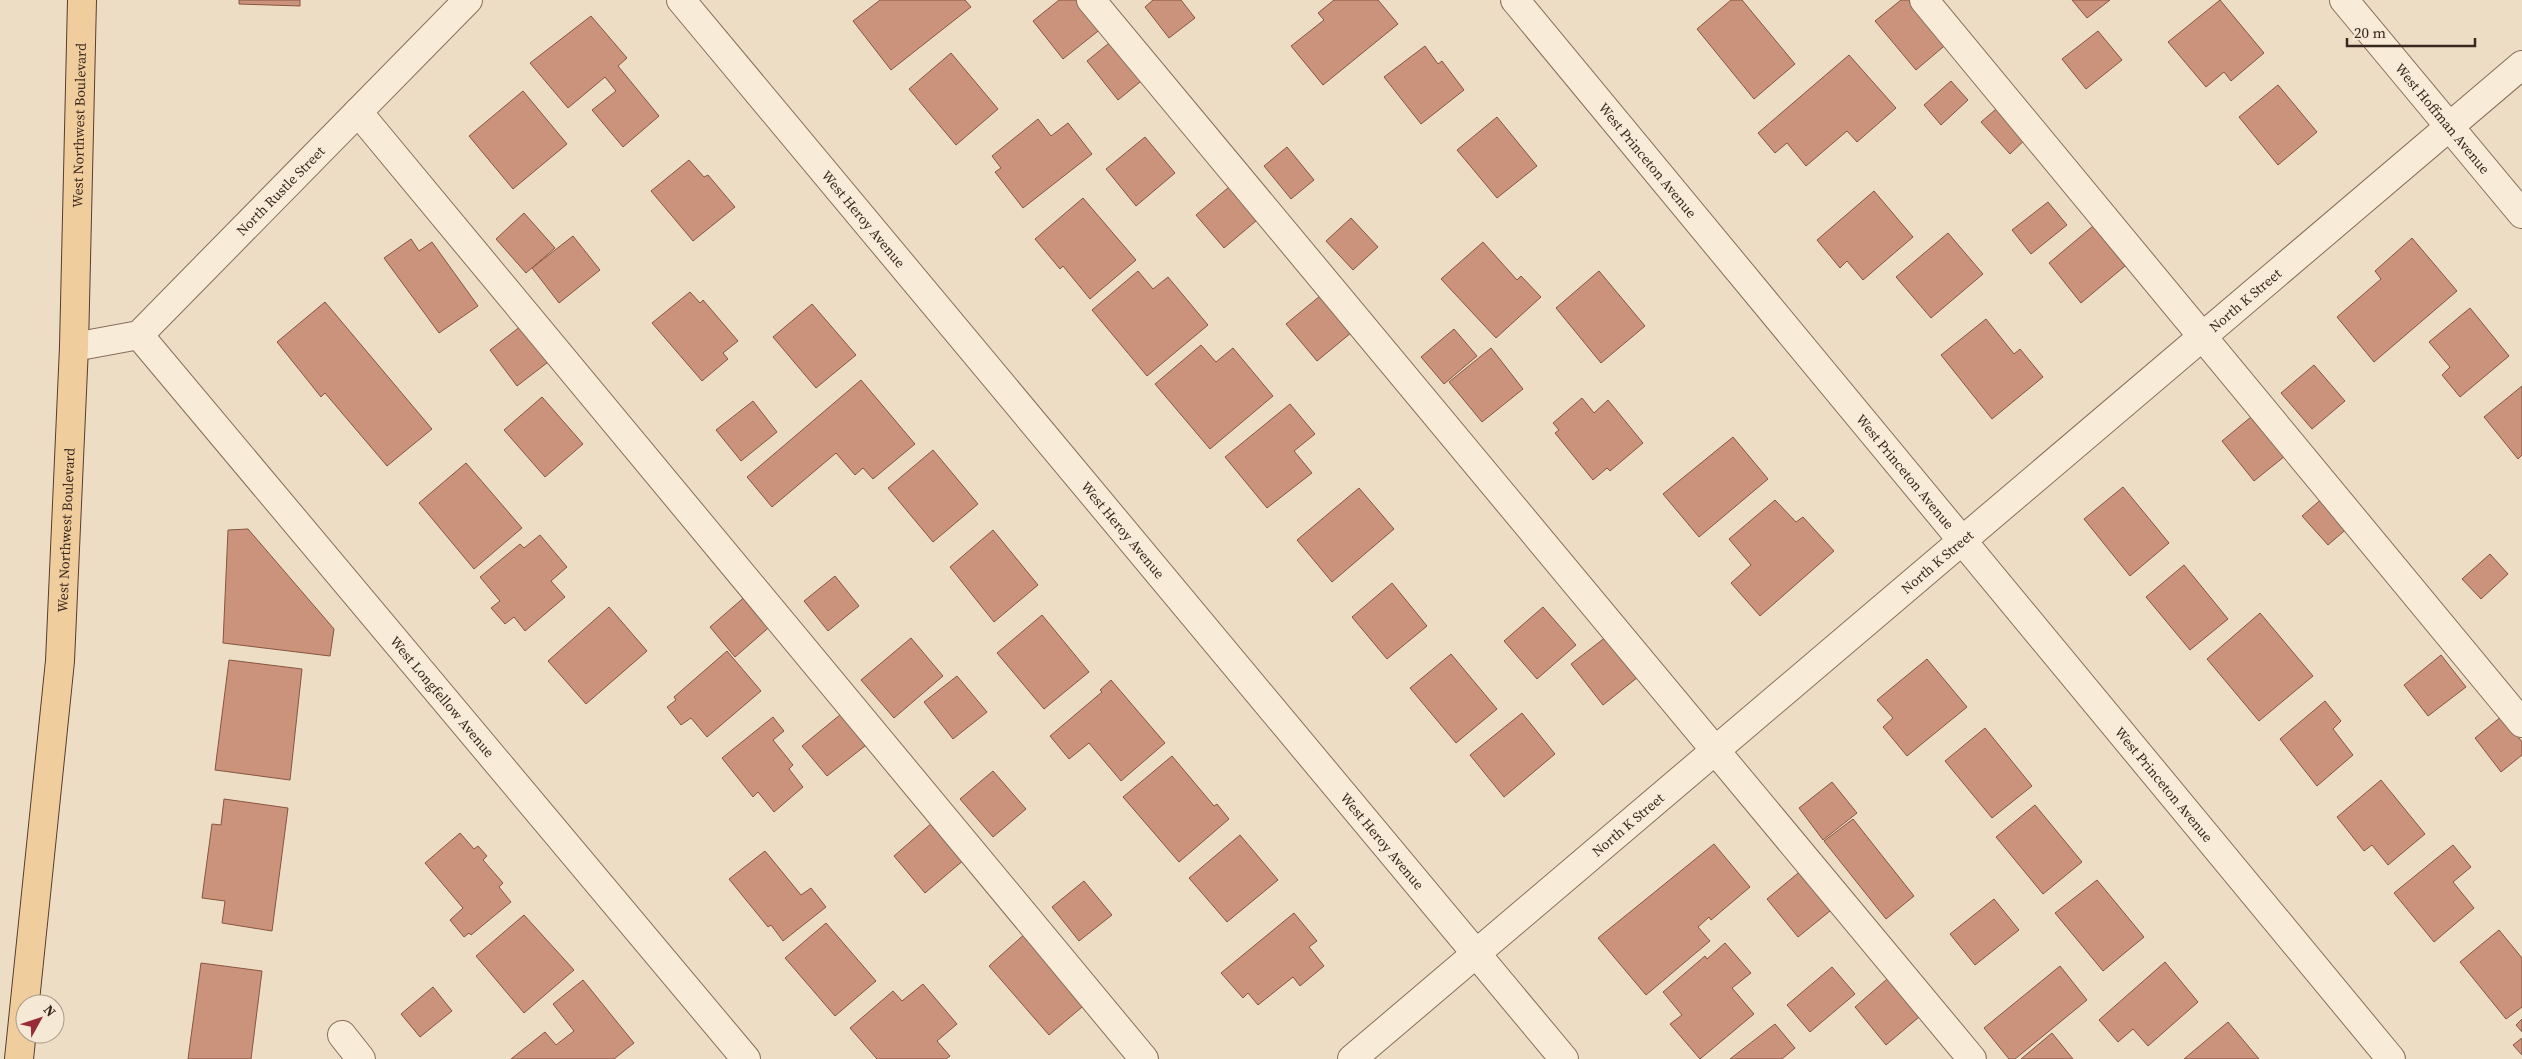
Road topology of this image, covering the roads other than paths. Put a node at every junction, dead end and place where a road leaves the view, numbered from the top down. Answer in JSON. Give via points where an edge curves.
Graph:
{"nodes":[{"id":1,"x":82,"y":0,"type":"edge"},
{"id":2,"x":468,"y":0,"type":"edge"},
{"id":3,"x":681,"y":0,"type":"edge"},
{"id":4,"x":1092,"y":0,"type":"edge"},
{"id":5,"x":1515,"y":0,"type":"edge"},
{"id":6,"x":1924,"y":0,"type":"edge"},
{"id":7,"x":2344,"y":0,"type":"edge"},
{"id":8,"x":2522,"y":65,"type":"edge"},
{"id":9,"x":358,"y":112,"type":"junction"},
{"id":10,"x":2449,"y":126,"type":"junction"},
{"id":11,"x":2522,"y":214,"type":"edge"},
{"id":12,"x":139,"y":335,"type":"junction"},
{"id":13,"x":2203,"y":336,"type":"junction"},
{"id":14,"x":74,"y":347,"type":"junction"},
{"id":15,"x":1961,"y":541,"type":"junction"},
{"id":16,"x":2522,"y":723,"type":"edge"},
{"id":17,"x":1716,"y":750,"type":"junction"},
{"id":18,"x":1476,"y":953,"type":"junction"},
{"id":19,"x":342,"y":1035,"type":"dead end"},
{"id":20,"x":20,"y":1059,"type":"edge"},
{"id":21,"x":362,"y":1059,"type":"edge"},
{"id":22,"x":746,"y":1059,"type":"edge"},
{"id":23,"x":1144,"y":1059,"type":"edge"},
{"id":24,"x":1352,"y":1059,"type":"edge"},
{"id":25,"x":1564,"y":1059,"type":"edge"},
{"id":26,"x":1972,"y":1059,"type":"edge"},
{"id":27,"x":2391,"y":1059,"type":"edge"}],
"edges":[{"from":1,"to":14,"type":"main road","name":"West Northwest Boulevard"},
{"from":2,"to":9,"type":"street","name":"North Rustle Street"},
{"from":3,"to":18,"type":"street","name":"West Heroy Avenue"},
{"from":4,"to":17,"type":"street"},
{"from":5,"to":15,"type":"street","name":"West Princeton Avenue"},
{"from":6,"to":13,"type":"street"},
{"from":7,"to":10,"type":"street","name":"West Hoffman Avenue"},
{"from":8,"to":10,"type":"street","name":"North K Street"},
{"from":9,"to":12,"type":"street","name":"North Rustle Street"},
{"from":9,"to":23,"type":"street"},
{"from":10,"to":11,"type":"street","name":"West Hoffman Avenue"},
{"from":10,"to":13,"type":"street","name":"North K Street"},
{"from":12,"to":14,"type":"street"},
{"from":12,"to":22,"type":"street","name":"West Longfellow Avenue"},
{"from":13,"to":15,"type":"street","name":"North K Street"},
{"from":13,"to":16,"type":"street"},
{"from":14,"to":20,"type":"main road","name":"West Northwest Boulevard","via":[[60,661]]},
{"from":15,"to":17,"type":"street","name":"North K Street"},
{"from":15,"to":27,"type":"street","name":"West Princeton Avenue"},
{"from":17,"to":18,"type":"street","name":"North K Street"},
{"from":17,"to":26,"type":"street"},
{"from":18,"to":24,"type":"street","name":"North K Street"},
{"from":18,"to":25,"type":"street","name":"West Heroy Avenue"},
{"from":19,"to":21,"type":"street"}]}
